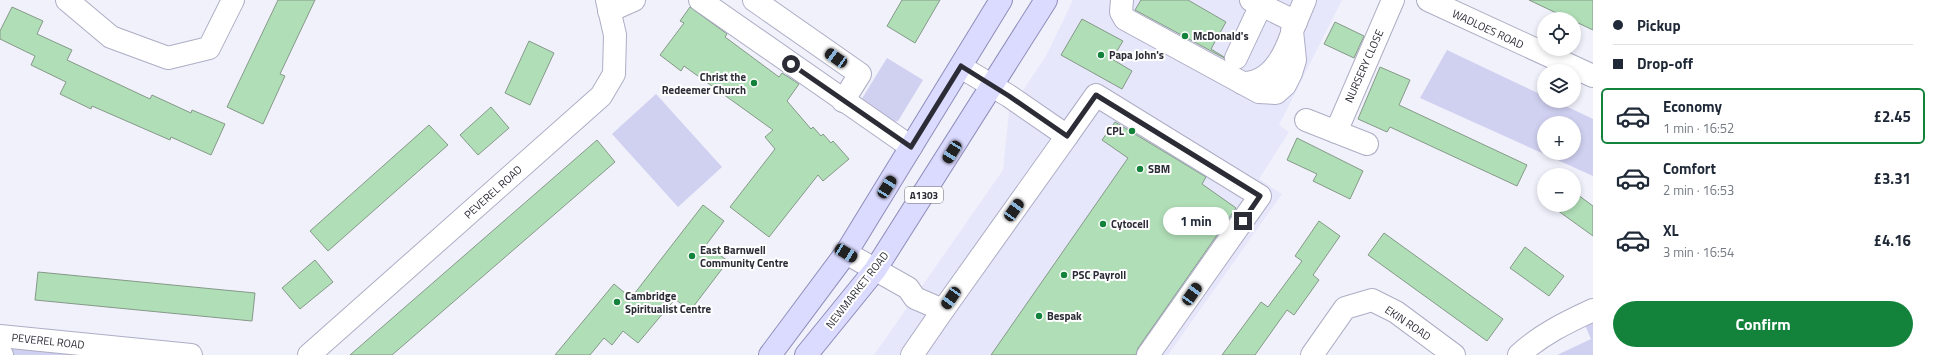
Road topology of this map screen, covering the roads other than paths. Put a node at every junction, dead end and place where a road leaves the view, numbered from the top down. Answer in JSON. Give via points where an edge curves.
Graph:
{"nodes":[{"id":1,"x":67,"y":0,"type":"edge"},
{"id":2,"x":233,"y":0,"type":"edge"},
{"id":3,"x":634,"y":0,"type":"edge"},
{"id":4,"x":700,"y":0,"type":"edge"},
{"id":5,"x":754,"y":0,"type":"edge"},
{"id":6,"x":1001,"y":0,"type":"edge"},
{"id":7,"x":1046,"y":0,"type":"edge"},
{"id":8,"x":1122,"y":0,"type":"edge"},
{"id":9,"x":1305,"y":0,"type":"edge"},
{"id":10,"x":1393,"y":0,"type":"edge"},
{"id":11,"x":1428,"y":0,"type":"edge"},
{"id":12,"x":1256,"y":2,"type":"edge"},
{"id":13,"x":608,"y":6,"type":"edge"},
{"id":14,"x":1294,"y":27,"type":"junction"},
{"id":15,"x":1236,"y":58,"type":"dead end"},
{"id":16,"x":961,"y":66,"type":"junction"},
{"id":17,"x":1593,"y":76,"type":"edge"},
{"id":18,"x":993,"y":86,"type":"junction"},
{"id":19,"x":844,"y":101,"type":"junction"},
{"id":20,"x":1306,"y":120,"type":"dead end"},
{"id":21,"x":1336,"y":132,"type":"junction"},
{"id":22,"x":1067,"y":136,"type":"junction"},
{"id":23,"x":1367,"y":144,"type":"dead end"},
{"id":24,"x":911,"y":147,"type":"junction"},
{"id":25,"x":846,"y":253,"type":"junction"},
{"id":26,"x":876,"y":270,"type":"junction"},
{"id":27,"x":942,"y":310,"type":"junction"},
{"id":28,"x":1593,"y":310,"type":"edge"},
{"id":29,"x":0,"y":336,"type":"edge"},
{"id":30,"x":0,"y":352,"type":"edge"},
{"id":31,"x":2,"y":355,"type":"edge"},
{"id":32,"x":191,"y":355,"type":"edge"},
{"id":33,"x":309,"y":355,"type":"edge"},
{"id":34,"x":770,"y":355,"type":"edge"},
{"id":35,"x":806,"y":355,"type":"edge"},
{"id":36,"x":912,"y":355,"type":"edge"},
{"id":37,"x":1148,"y":355,"type":"edge"},
{"id":38,"x":1312,"y":355,"type":"edge"},
{"id":39,"x":1454,"y":355,"type":"edge"},
{"id":40,"x":1520,"y":355,"type":"edge"}],
"edges":[{"from":1,"to":2,"type":"street","via":[[111,37],[168,58],[209,48]]},
{"from":3,"to":13,"type":"street"},
{"from":4,"to":19,"type":"street"},
{"from":5,"to":19,"type":"street","via":[[860,74]]},
{"from":6,"to":16,"type":"main road","number":"A1303"},
{"from":7,"to":18,"type":"main road","name":"NEWMARKET ROAD","number":"A1303"},
{"from":8,"to":14,"type":"street","via":[[1121,12],[1125,19],[1259,92],[1268,94],[1276,93],[1285,85],[1291,73],[1295,60]]},
{"from":9,"to":14,"type":"street"},
{"from":10,"to":21,"type":"street","name":"NURSERY CLOSE"},
{"from":11,"to":17,"type":"street","name":"WADLOES ROAD"},
{"from":12,"to":14,"type":"street"},
{"from":12,"to":15,"type":"street"},
{"from":13,"to":33,"type":"street","name":"PEVEREL ROAD","via":[[615,35],[614,74],[601,96]]},
{"from":16,"to":18,"type":"street"},
{"from":16,"to":24,"type":"main road","number":"A1303"},
{"from":18,"to":22,"type":"street"},
{"from":18,"to":26,"type":"main road","name":"NEWMARKET ROAD","number":"A1303"},
{"from":19,"to":24,"type":"street"},
{"from":20,"to":21,"type":"street"},
{"from":21,"to":23,"type":"street"},
{"from":22,"to":27,"type":"street"},
{"from":22,"to":37,"type":"street","via":[[1096,95],[1260,196]]},
{"from":24,"to":25,"type":"main road","number":"A1303"},
{"from":25,"to":26,"type":"street"},
{"from":25,"to":34,"type":"main road","number":"A1303"},
{"from":26,"to":27,"type":"street","via":[[908,288],[915,298]]},
{"from":26,"to":35,"type":"main road","name":"NEWMARKET ROAD","number":"A1303"},
{"from":27,"to":36,"type":"street"},
{"from":28,"to":40,"type":"street","via":[[1529,345]]},
{"from":29,"to":32,"type":"street","name":"PEVEREL ROAD"},
{"from":30,"to":31,"type":"street","name":"PEVEREL ROAD"},
{"from":38,"to":39,"type":"street","name":"EKIN ROAD","via":[[1346,308],[1372,300],[1396,312]]}]}
